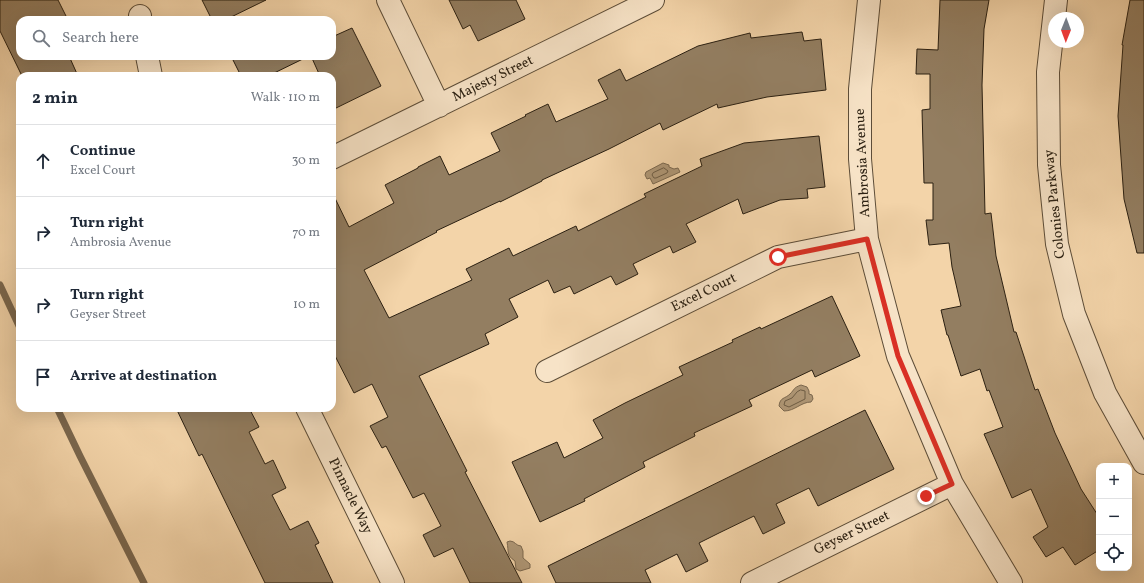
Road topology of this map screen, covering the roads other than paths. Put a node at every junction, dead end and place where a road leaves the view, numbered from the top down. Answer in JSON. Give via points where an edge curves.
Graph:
{"nodes":[{"id":1,"x":388,"y":0,"type":"edge"},
{"id":2,"x":653,"y":0,"type":"edge"},
{"id":3,"x":869,"y":0,"type":"edge"},
{"id":4,"x":1056,"y":0,"type":"edge"},
{"id":5,"x":148,"y":60,"type":"edge"},
{"id":6,"x":150,"y":72,"type":"edge"},
{"id":7,"x":439,"y":106,"type":"junction"},
{"id":8,"x":336,"y":156,"type":"edge"},
{"id":9,"x":867,"y":239,"type":"junction"},
{"id":10,"x":548,"y":371,"type":"dead end"},
{"id":11,"x":309,"y":412,"type":"edge"},
{"id":12,"x":1144,"y":463,"type":"edge"},
{"id":13,"x":952,"y":484,"type":"junction"},
{"id":14,"x":393,"y":583,"type":"edge"},
{"id":15,"x":752,"y":583,"type":"edge"},
{"id":16,"x":1010,"y":583,"type":"edge"}],
"edges":[{"from":1,"to":7,"type":"street"},
{"from":2,"to":7,"type":"street","name":"Majesty Street"},
{"from":3,"to":9,"type":"street","name":"Ambrosia Avenue","via":[[860,89],[860,159]]},
{"from":4,"to":12,"type":"street","name":"Colonies Parkway","via":[[1048,72],[1049,165],[1057,244],[1076,322],[1105,393]]},
{"from":5,"to":6,"type":"street"},
{"from":7,"to":8,"type":"street","name":"Majesty Street"},
{"from":9,"to":10,"type":"street","name":"Excel Court","via":[[778,257]]},
{"from":9,"to":13,"type":"street","name":"Ambrosia Avenue","via":[[898,356]]},
{"from":11,"to":14,"type":"street","name":"Pinnacle Way"},
{"from":13,"to":15,"type":"street","name":"Geyser Street"},
{"from":13,"to":16,"type":"street","name":"Ambrosia Avenue"}]}
